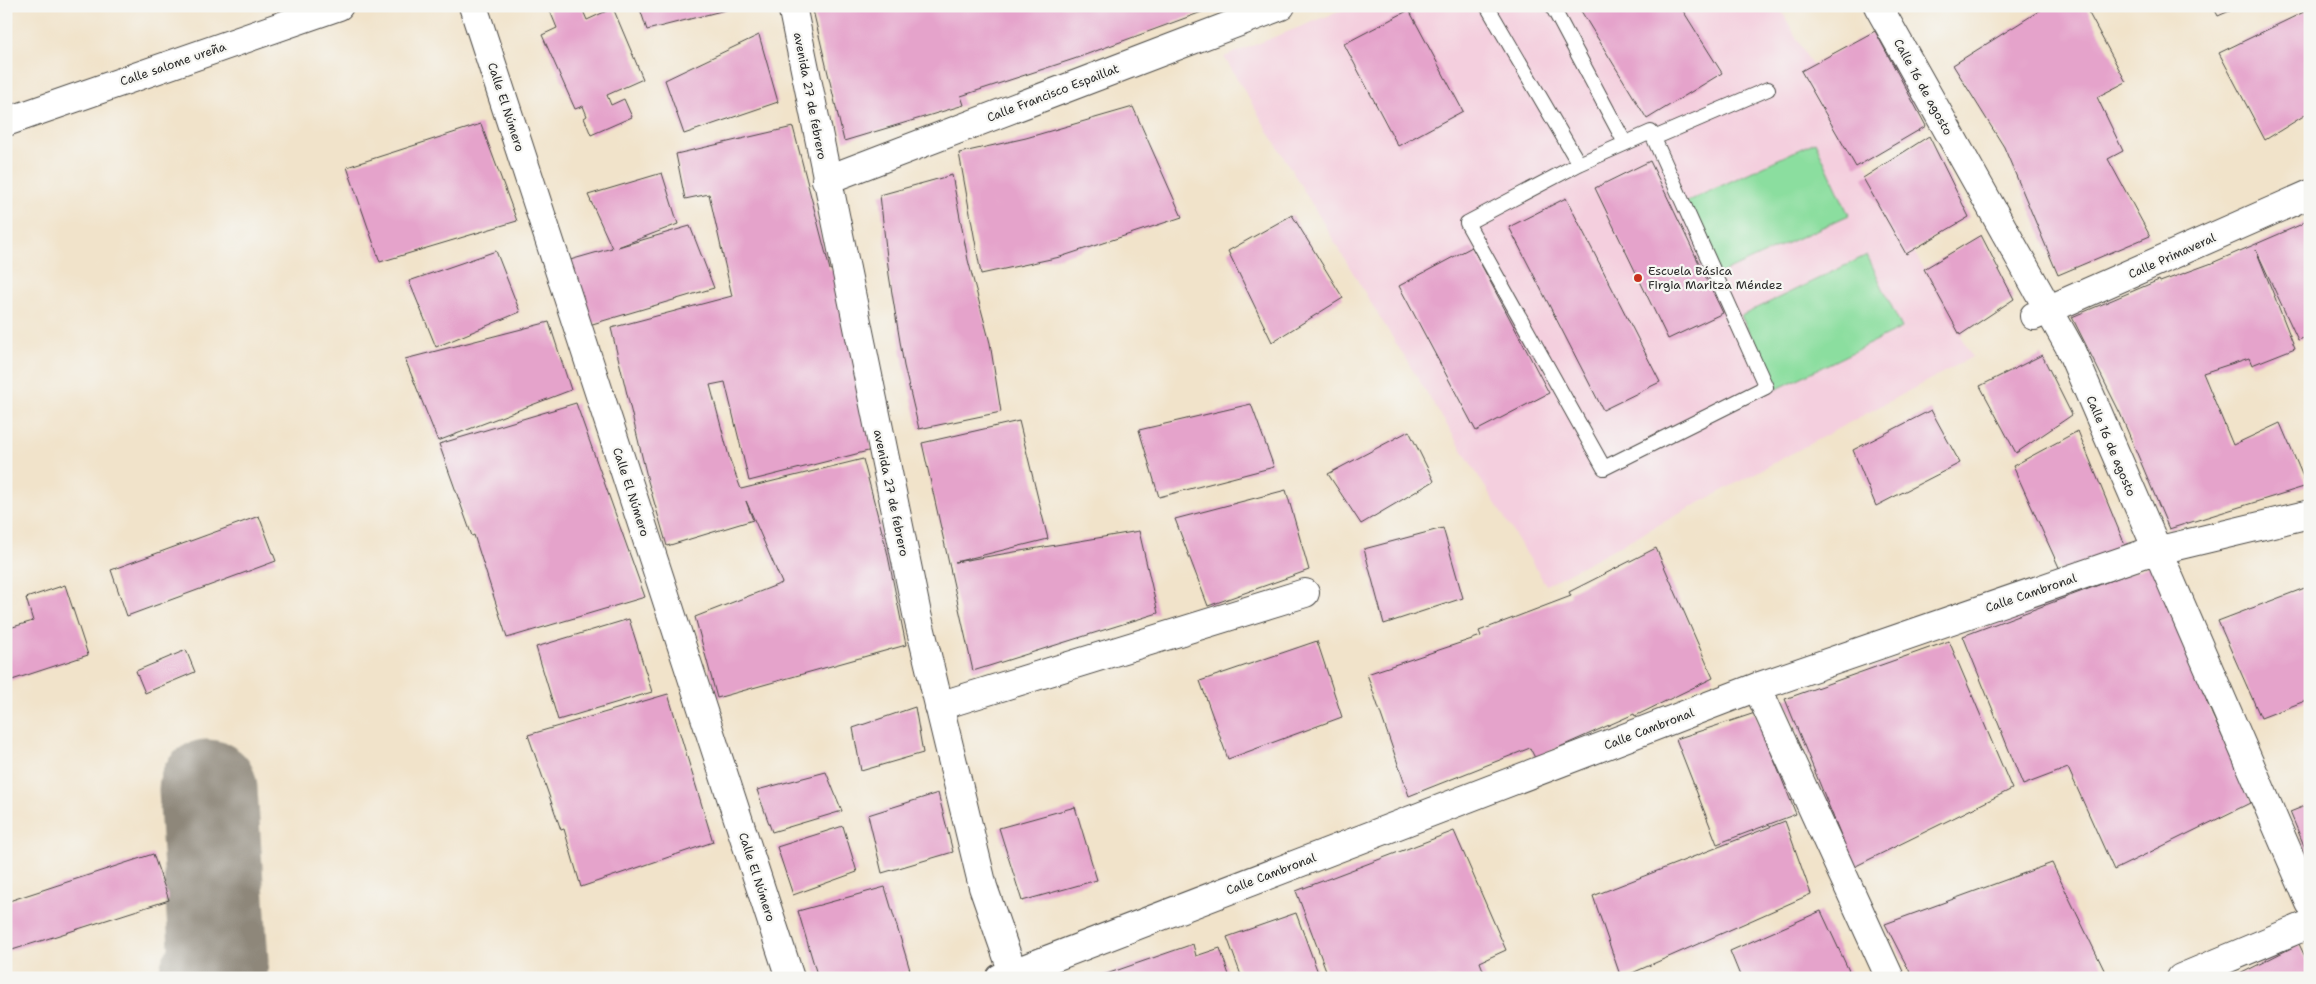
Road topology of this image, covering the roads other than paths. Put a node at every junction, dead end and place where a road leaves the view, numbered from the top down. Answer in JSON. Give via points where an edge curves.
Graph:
{"nodes":[{"id":1,"x":339,"y":6,"type":"edge"},
{"id":2,"x":473,"y":6,"type":"edge"},
{"id":3,"x":792,"y":6,"type":"edge"},
{"id":4,"x":1281,"y":6,"type":"edge"},
{"id":5,"x":1487,"y":6,"type":"edge"},
{"id":6,"x":1552,"y":6,"type":"edge"},
{"id":7,"x":1878,"y":6,"type":"edge"},
{"id":8,"x":1768,"y":89,"type":"dead end"},
{"id":9,"x":6,"y":122,"type":"edge"},
{"id":10,"x":1654,"y":138,"type":"junction"},
{"id":11,"x":1625,"y":143,"type":"junction"},
{"id":12,"x":1579,"y":164,"type":"junction"},
{"id":13,"x":826,"y":180,"type":"junction"},
{"id":14,"x":2310,"y":194,"type":"edge"},
{"id":15,"x":2041,"y":313,"type":"junction"},
{"id":16,"x":2310,"y":514,"type":"edge"},
{"id":17,"x":2156,"y":551,"type":"junction"},
{"id":18,"x":1305,"y":592,"type":"dead end"},
{"id":19,"x":1757,"y":687,"type":"junction"},
{"id":20,"x":939,"y":706,"type":"junction"},
{"id":21,"x":2310,"y":903,"type":"edge"},
{"id":22,"x":2310,"y":924,"type":"edge"},
{"id":23,"x":1009,"y":976,"type":"edge"},
{"id":24,"x":790,"y":978,"type":"edge"},
{"id":25,"x":1890,"y":978,"type":"edge"},
{"id":26,"x":2181,"y":978,"type":"edge"}],
"edges":[{"from":1,"to":9,"type":"street","name":"Calle salome ureña"},
{"from":2,"to":24,"type":"street","name":"Calle El Número"},
{"from":3,"to":13,"type":"street","name":"avenida 27 de febrero"},
{"from":4,"to":13,"type":"street","name":"Calle Francisco Espaillat"},
{"from":5,"to":12,"type":"lane"},
{"from":6,"to":11,"type":"lane"},
{"from":7,"to":15,"type":"street","name":"Calle 16 de agosto"},
{"from":8,"to":10,"type":"lane"},
{"from":10,"to":11,"type":"lane","via":[[1651,132]]},
{"from":10,"to":12,"type":"lane","via":[[1766,387],[1604,468],[1467,223]]},
{"from":11,"to":12,"type":"lane"},
{"from":13,"to":20,"type":"street","name":"avenida 27 de febrero"},
{"from":14,"to":15,"type":"street","name":"Calle Primaveral"},
{"from":15,"to":17,"type":"street","name":"Calle 16 de agosto","via":[[2069,346]]},
{"from":16,"to":17,"type":"street","name":"Calle Cambronal"},
{"from":17,"to":19,"type":"street","name":"Calle Cambronal"},
{"from":17,"to":21,"type":"street","name":"Calle 16 de agosto"},
{"from":18,"to":20,"type":"street"},
{"from":19,"to":23,"type":"street","name":"Calle Cambronal"},
{"from":19,"to":25,"type":"street"},
{"from":20,"to":23,"type":"street","name":"avenida 27 de febrero","via":[[983,887]]},
{"from":22,"to":26,"type":"street"}]}
